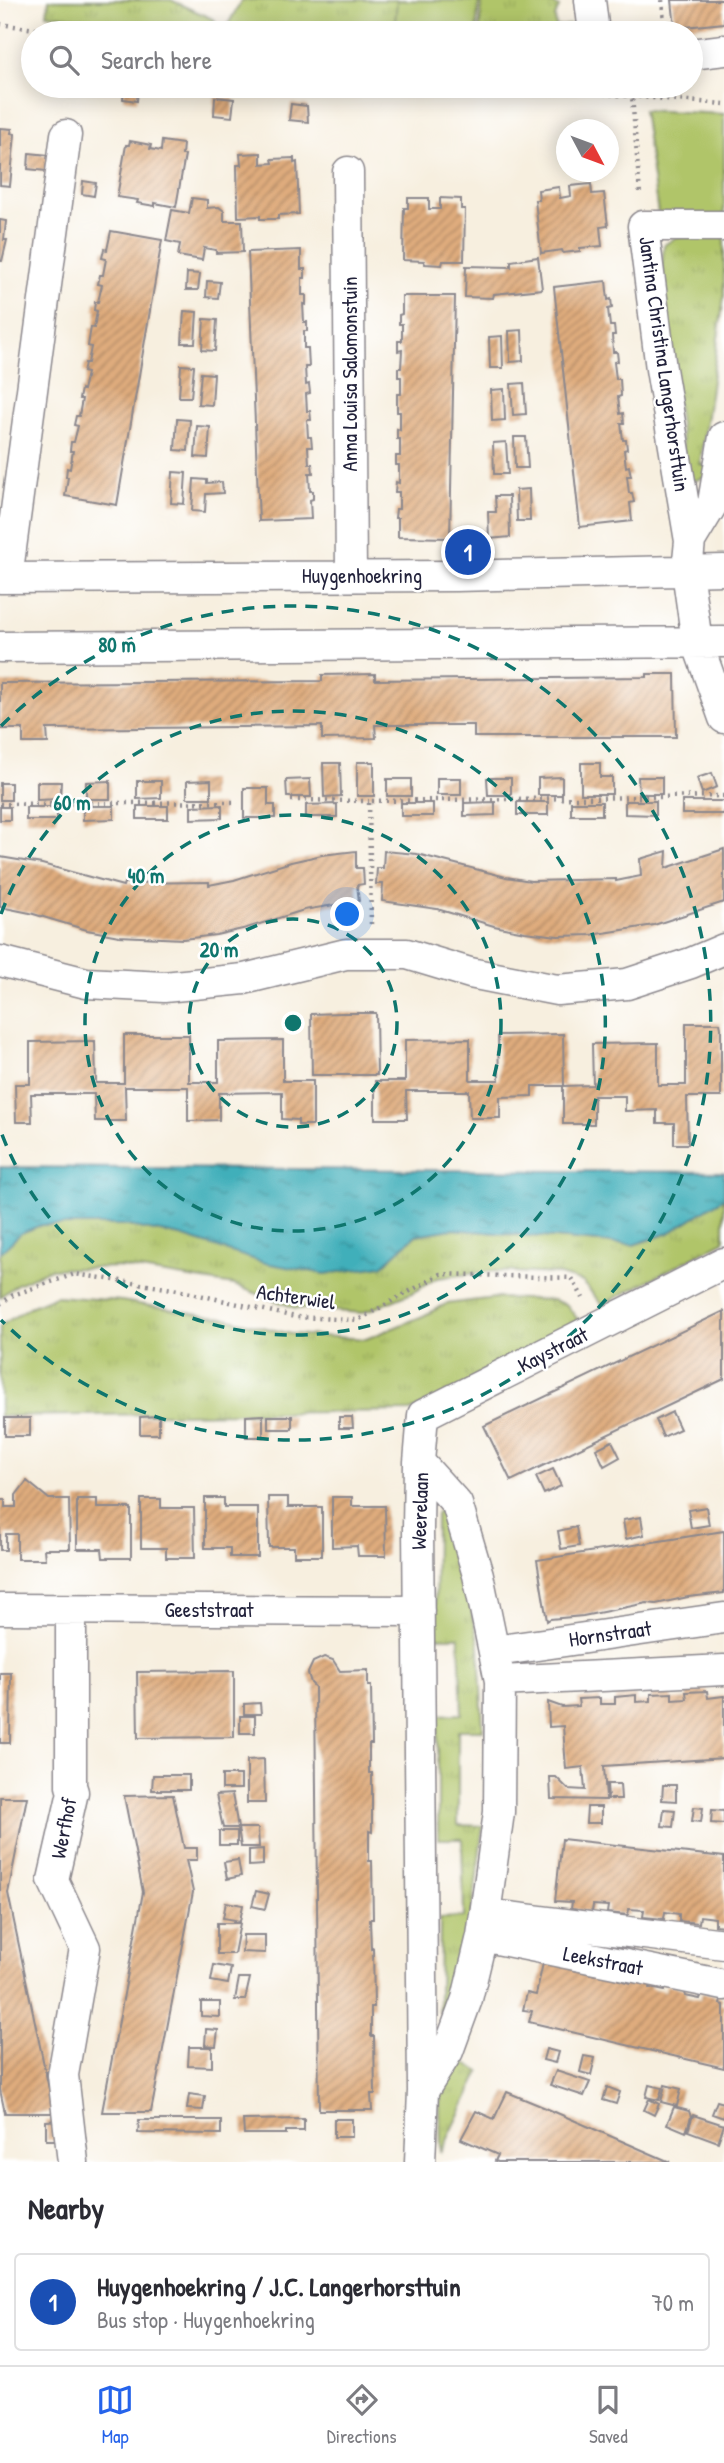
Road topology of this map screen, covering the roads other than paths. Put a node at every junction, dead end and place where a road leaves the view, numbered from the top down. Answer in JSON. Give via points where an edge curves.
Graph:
{"nodes":[{"id":1,"x":724,"y":50,"type":"edge"},
{"id":2,"x":703,"y":53,"type":"edge"},
{"id":3,"x":66,"y":135,"type":"dead end"},
{"id":4,"x":348,"y":172,"type":"dead end"},
{"id":5,"x":724,"y":226,"type":"edge"},
{"id":6,"x":724,"y":437,"type":"edge"},
{"id":7,"x":690,"y":541,"type":"junction"},
{"id":8,"x":724,"y":570,"type":"edge"},
{"id":9,"x":687,"y":571,"type":"junction"},
{"id":10,"x":351,"y":575,"type":"junction"},
{"id":11,"x":4,"y":578,"type":"edge"},
{"id":12,"x":711,"y":642,"type":"edge"},
{"id":13,"x":0,"y":647,"type":"edge"},
{"id":14,"x":724,"y":718,"type":"edge"},
{"id":15,"x":724,"y":949,"type":"edge"},
{"id":16,"x":0,"y":961,"type":"edge"},
{"id":17,"x":724,"y":1263,"type":"edge"},
{"id":18,"x":419,"y":1462,"type":"junction"},
{"id":19,"x":0,"y":1609,"type":"edge"},
{"id":20,"x":71,"y":1610,"type":"junction"},
{"id":21,"x":419,"y":1611,"type":"junction"},
{"id":22,"x":724,"y":1618,"type":"edge"},
{"id":23,"x":495,"y":1651,"type":"junction"},
{"id":24,"x":724,"y":1670,"type":"edge"},
{"id":25,"x":500,"y":1681,"type":"junction"},
{"id":26,"x":483,"y":1925,"type":"junction"},
{"id":27,"x":724,"y":1944,"type":"edge"},
{"id":28,"x":724,"y":1985,"type":"edge"},
{"id":29,"x":423,"y":2091,"type":"junction"},
{"id":30,"x":423,"y":2160,"type":"edge"},
{"id":31,"x":74,"y":2162,"type":"edge"}],
"edges":[{"from":1,"to":2,"type":"street"},
{"from":3,"to":11,"type":"street"},
{"from":4,"to":10,"type":"street","name":"Anna Louisa Salomonstuin"},
{"from":5,"to":7,"type":"street","name":"Jantina Christina Langerhorsttuin","via":[[643,226]]},
{"from":6,"to":7,"type":"street","name":"Jantina Christina Langerhorsttuin","via":[[713,503]]},
{"from":7,"to":9,"type":"street","name":"Jantina Christina Langerhorsttuin"},
{"from":8,"to":9,"type":"street","name":"Huygenhoekring"},
{"from":9,"to":10,"type":"street","name":"Huygenhoekring"},
{"from":9,"to":12,"type":"street","name":"Jantina Christina Langerhorsttuin"},
{"from":10,"to":11,"type":"street","name":"Huygenhoekring"},
{"from":12,"to":13,"type":"street"},
{"from":12,"to":14,"type":"street","name":"Jantina Christina Langerhorsttuin"},
{"from":15,"to":16,"type":"street","via":[[628,984],[557,990],[470,973],[407,954],[346,954],[244,979],[164,986],[86,983]]},
{"from":17,"to":18,"type":"street","name":"Kaystraat","via":[[423,1415]]},
{"from":18,"to":21,"type":"street","name":"Weerelaan"},
{"from":18,"to":23,"type":"street","name":"Weerelaan","via":[[457,1504]]},
{"from":19,"to":20,"type":"street","name":"Geeststraat"},
{"from":20,"to":21,"type":"street","name":"Geeststraat"},
{"from":20,"to":31,"type":"street","name":"Werfhof","via":[[74,1792],[53,1880],[85,1948],[62,2075]]},
{"from":21,"to":29,"type":"street","name":"Weerelaan"},
{"from":22,"to":23,"type":"street","name":"Hornstraat"},
{"from":23,"to":25,"type":"street","name":"Weerelaan"},
{"from":24,"to":25,"type":"street","name":"Hornstraat"},
{"from":25,"to":26,"type":"street","name":"Weerelaan","via":[[499,1812]]},
{"from":26,"to":27,"type":"street","name":"Leekstraat"},
{"from":26,"to":28,"type":"street","name":"Leekstraat"},
{"from":26,"to":29,"type":"street","name":"Weerelaan","via":[[467,1999],[448,2051]]},
{"from":29,"to":30,"type":"street","name":"Weerelaan"}]}
